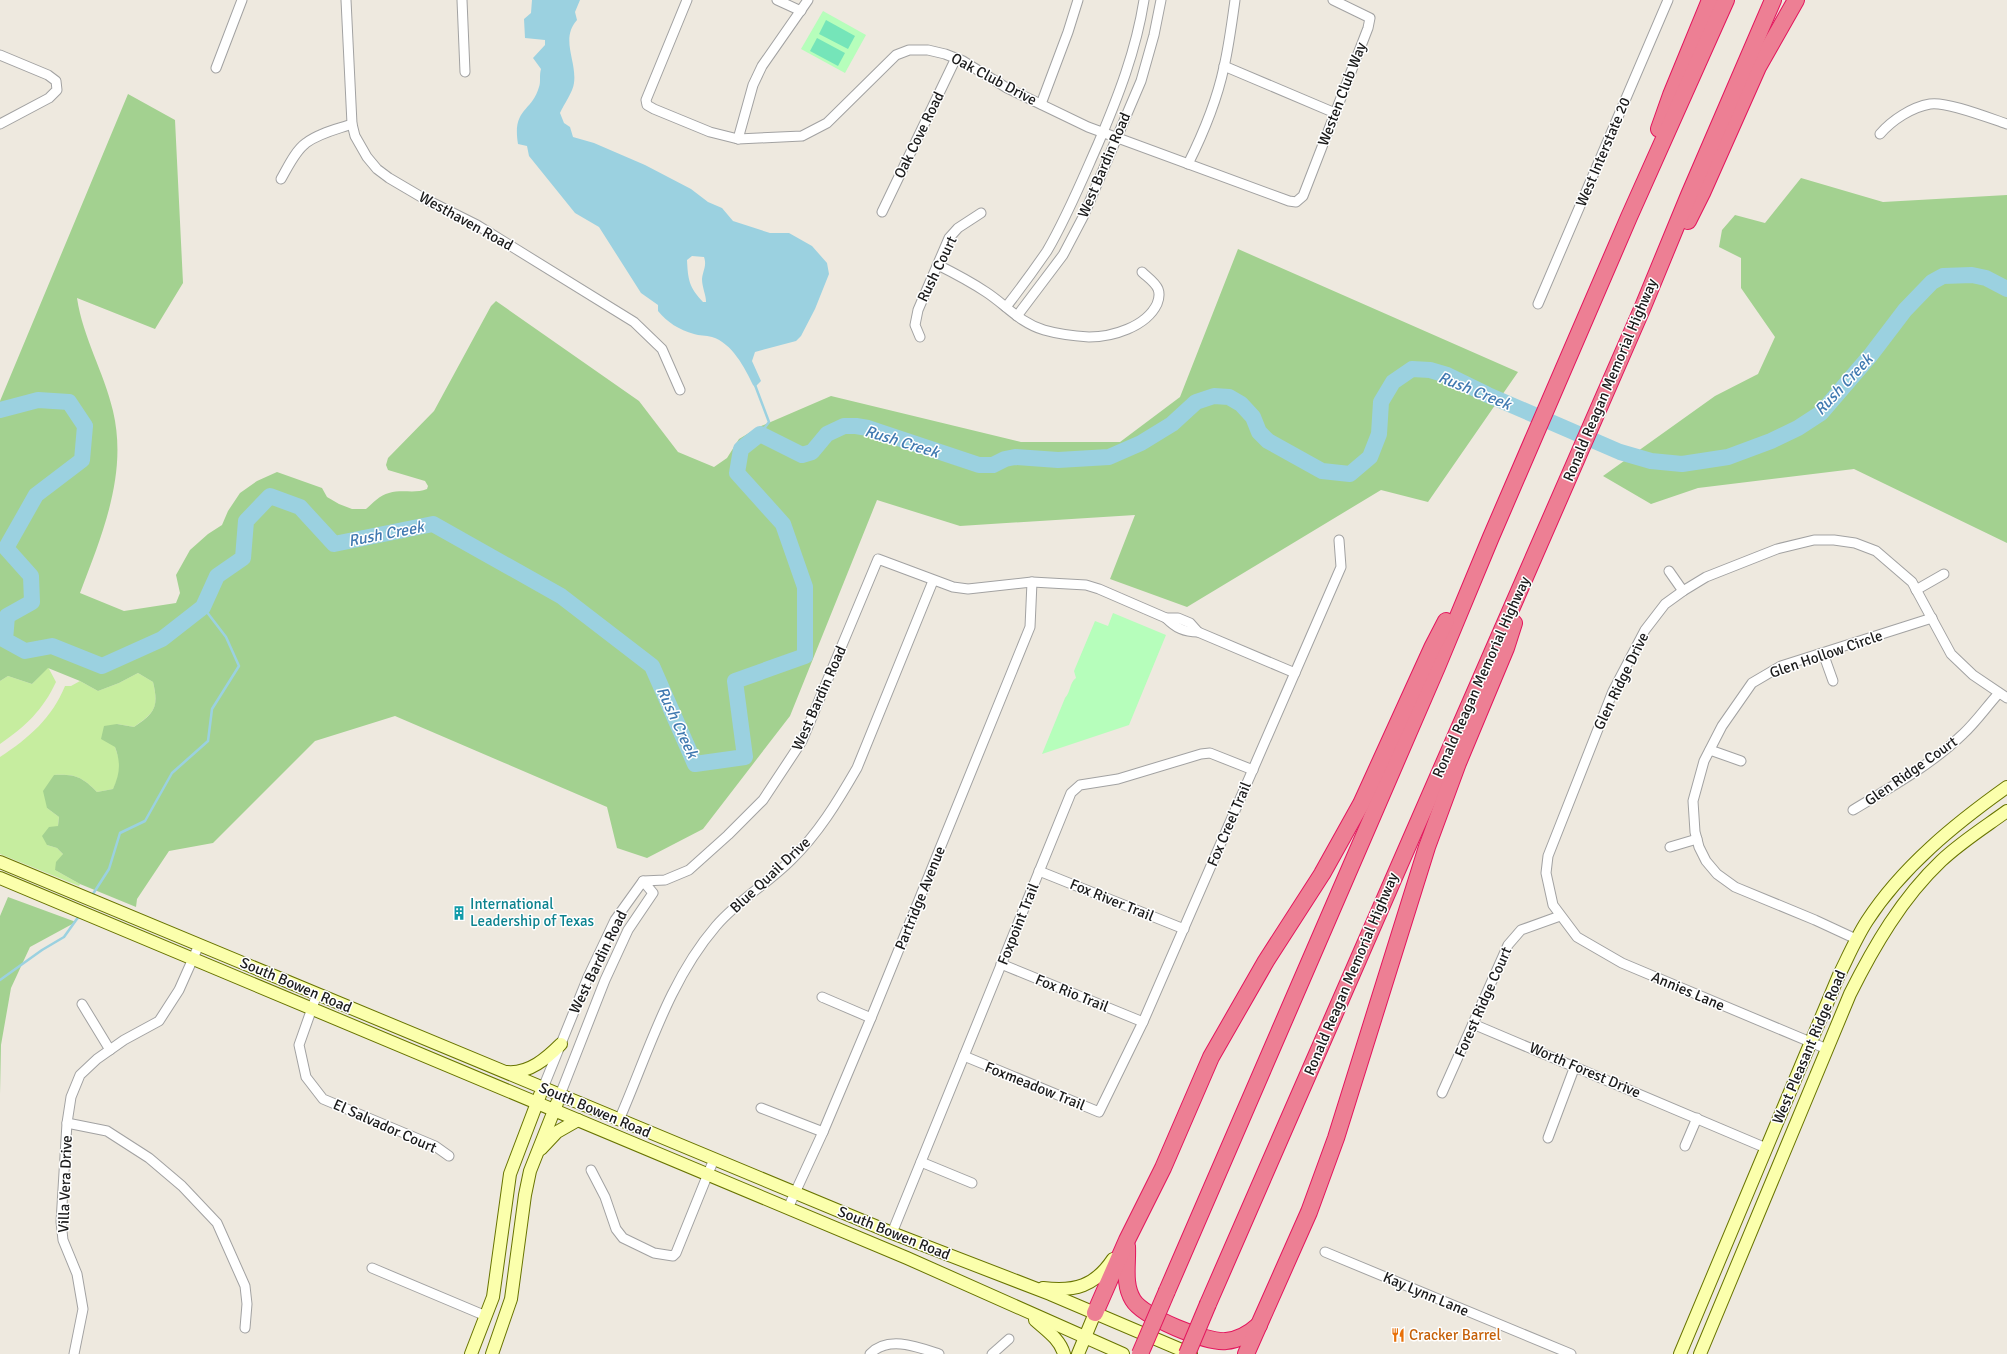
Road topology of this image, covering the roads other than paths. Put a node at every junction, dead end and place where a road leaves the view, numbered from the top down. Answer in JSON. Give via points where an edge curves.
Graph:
{"nodes":[{"id":1,"x":242,"y":0,"type":"edge"},
{"id":2,"x":346,"y":0,"type":"edge"},
{"id":3,"x":462,"y":0,"type":"edge"},
{"id":4,"x":687,"y":0,"type":"edge"},
{"id":5,"x":777,"y":0,"type":"edge"},
{"id":6,"x":808,"y":0,"type":"edge"},
{"id":7,"x":1078,"y":0,"type":"edge"},
{"id":8,"x":1144,"y":0,"type":"edge"},
{"id":9,"x":1161,"y":0,"type":"edge"},
{"id":10,"x":1236,"y":0,"type":"edge"},
{"id":11,"x":1333,"y":0,"type":"edge"},
{"id":12,"x":1668,"y":0,"type":"edge"},
{"id":13,"x":1710,"y":0,"type":"edge"},
{"id":14,"x":1726,"y":0,"type":"edge"},
{"id":15,"x":1773,"y":0,"type":"edge"},
{"id":16,"x":1796,"y":0,"type":"edge"},
{"id":17,"x":801,"y":11,"type":"junction"},
{"id":18,"x":0,"y":55,"type":"edge"},
{"id":19,"x":956,"y":58,"type":"junction"},
{"id":20,"x":1224,"y":66,"type":"junction"},
{"id":21,"x":216,"y":68,"type":"dead end"},
{"id":22,"x":465,"y":72,"type":"dead end"},
{"id":23,"x":1041,"y":104,"type":"junction"},
{"id":24,"x":1335,"y":113,"type":"junction"},
{"id":25,"x":0,"y":124,"type":"edge"},
{"id":26,"x":352,"y":124,"type":"junction"},
{"id":27,"x":2007,"y":124,"type":"edge"},
{"id":28,"x":1103,"y":132,"type":"junction"},
{"id":29,"x":1880,"y":134,"type":"dead end"},
{"id":30,"x":1117,"y":138,"type":"junction"},
{"id":31,"x":738,"y":139,"type":"junction"},
{"id":32,"x":1188,"y":164,"type":"junction"},
{"id":33,"x":281,"y":179,"type":"dead end"},
{"id":34,"x":1294,"y":202,"type":"joint"},
{"id":35,"x":882,"y":212,"type":"dead end"},
{"id":36,"x":981,"y":213,"type":"dead end"},
{"id":37,"x":1629,"y":217,"type":"junction"},
{"id":38,"x":938,"y":265,"type":"junction"},
{"id":39,"x":1142,"y":272,"type":"dead end"},
{"id":40,"x":1538,"y":304,"type":"dead end"},
{"id":41,"x":1006,"y":307,"type":"junction"},
{"id":42,"x":1642,"y":309,"type":"junction"},
{"id":43,"x":1017,"y":316,"type":"junction"},
{"id":44,"x":920,"y":337,"type":"dead end"},
{"id":45,"x":680,"y":390,"type":"dead end"},
{"id":46,"x":1552,"y":516,"type":"junction"},
{"id":47,"x":1491,"y":537,"type":"junction"},
{"id":48,"x":1339,"y":540,"type":"dead end"},
{"id":49,"x":1669,"y":571,"type":"dead end"},
{"id":50,"x":1944,"y":574,"type":"dead end"},
{"id":51,"x":933,"y":581,"type":"junction"},
{"id":52,"x":1032,"y":582,"type":"junction"},
{"id":53,"x":1916,"y":590,"type":"junction"},
{"id":54,"x":1683,"y":591,"type":"junction"},
{"id":55,"x":1932,"y":618,"type":"junction"},
{"id":56,"x":1823,"y":653,"type":"junction"},
{"id":57,"x":1295,"y":673,"type":"junction"},
{"id":58,"x":1833,"y":681,"type":"dead end"},
{"id":59,"x":2003,"y":695,"type":"edge"},
{"id":60,"x":1710,"y":750,"type":"junction"},
{"id":61,"x":1741,"y":761,"type":"dead end"},
{"id":62,"x":1253,"y":770,"type":"junction"},
{"id":63,"x":2007,"y":787,"type":"edge"},
{"id":64,"x":1853,"y":810,"type":"dead end"},
{"id":65,"x":2007,"y":811,"type":"edge"},
{"id":66,"x":1697,"y":839,"type":"junction"},
{"id":67,"x":1670,"y":847,"type":"dead end"},
{"id":68,"x":0,"y":862,"type":"edge"},
{"id":69,"x":1039,"y":871,"type":"junction"},
{"id":70,"x":0,"y":878,"type":"edge"},
{"id":71,"x":643,"y":881,"type":"junction"},
{"id":72,"x":1560,"y":916,"type":"junction"},
{"id":73,"x":1184,"y":929,"type":"junction"},
{"id":74,"x":1856,"y":939,"type":"junction"},
{"id":75,"x":199,"y":945,"type":"junction"},
{"id":76,"x":193,"y":959,"type":"junction"},
{"id":77,"x":1001,"y":964,"type":"junction"},
{"id":78,"x":317,"y":994,"type":"junction"},
{"id":79,"x":822,"y":997,"type":"dead end"},
{"id":80,"x":82,"y":1004,"type":"dead end"},
{"id":81,"x":312,"y":1008,"type":"junction"},
{"id":82,"x":871,"y":1018,"type":"junction"},
{"id":83,"x":1143,"y":1022,"type":"junction"},
{"id":84,"x":1473,"y":1024,"type":"junction"},
{"id":85,"x":1810,"y":1042,"type":"junction"},
{"id":86,"x":561,"y":1044,"type":"junction"},
{"id":87,"x":1827,"y":1049,"type":"junction"},
{"id":88,"x":110,"y":1050,"type":"junction"},
{"id":89,"x":964,"y":1056,"type":"junction"},
{"id":90,"x":1575,"y":1066,"type":"junction"},
{"id":91,"x":503,"y":1072,"type":"junction"},
{"id":92,"x":543,"y":1088,"type":"junction"},
{"id":93,"x":1442,"y":1093,"type":"dead end"},
{"id":94,"x":560,"y":1096,"type":"junction"},
{"id":95,"x":537,"y":1102,"type":"junction"},
{"id":96,"x":1104,"y":1105,"type":"joint"},
{"id":97,"x":761,"y":1108,"type":"dead end"},
{"id":98,"x":554,"y":1110,"type":"junction"},
{"id":99,"x":1697,"y":1118,"type":"junction"},
{"id":100,"x":578,"y":1120,"type":"junction"},
{"id":101,"x":619,"y":1120,"type":"junction"},
{"id":102,"x":67,"y":1123,"type":"junction"},
{"id":103,"x":823,"y":1132,"type":"junction"},
{"id":104,"x":1548,"y":1138,"type":"dead end"},
{"id":105,"x":1685,"y":1146,"type":"dead end"},
{"id":106,"x":1766,"y":1148,"type":"junction"},
{"id":107,"x":449,"y":1156,"type":"dead end"},
{"id":108,"x":714,"y":1159,"type":"junction"},
{"id":109,"x":533,"y":1160,"type":"junction"},
{"id":110,"x":920,"y":1162,"type":"junction"},
{"id":111,"x":591,"y":1170,"type":"dead end"},
{"id":112,"x":707,"y":1174,"type":"junction"},
{"id":113,"x":972,"y":1183,"type":"dead end"},
{"id":114,"x":794,"y":1193,"type":"junction"},
{"id":115,"x":788,"y":1208,"type":"junction"},
{"id":116,"x":892,"y":1233,"type":"junction"},
{"id":117,"x":1127,"y":1240,"type":"junction"},
{"id":118,"x":1325,"y":1252,"type":"dead end"},
{"id":119,"x":372,"y":1268,"type":"dead end"},
{"id":120,"x":1030,"y":1286,"type":"junction"},
{"id":121,"x":1269,"y":1304,"type":"junction"},
{"id":122,"x":1026,"y":1312,"type":"junction"},
{"id":123,"x":1096,"y":1313,"type":"junction"},
{"id":124,"x":486,"y":1316,"type":"junction"},
{"id":125,"x":1259,"y":1326,"type":"junction"},
{"id":126,"x":245,"y":1328,"type":"dead end"},
{"id":127,"x":1085,"y":1338,"type":"junction"},
{"id":128,"x":1009,"y":1339,"type":"dead end"},
{"id":129,"x":74,"y":1354,"type":"edge"},
{"id":130,"x":471,"y":1354,"type":"edge"},
{"id":131,"x":492,"y":1354,"type":"edge"},
{"id":132,"x":870,"y":1354,"type":"edge"},
{"id":133,"x":940,"y":1354,"type":"edge"},
{"id":134,"x":992,"y":1354,"type":"edge"},
{"id":135,"x":1064,"y":1354,"type":"edge"},
{"id":136,"x":1078,"y":1354,"type":"edge"},
{"id":137,"x":1123,"y":1354,"type":"edge"},
{"id":138,"x":1140,"y":1354,"type":"edge"},
{"id":139,"x":1187,"y":1354,"type":"edge"},
{"id":140,"x":1191,"y":1354,"type":"edge"},
{"id":141,"x":1246,"y":1354,"type":"edge"},
{"id":142,"x":1260,"y":1354,"type":"edge"},
{"id":143,"x":1571,"y":1354,"type":"edge"},
{"id":144,"x":1680,"y":1354,"type":"edge"},
{"id":145,"x":1700,"y":1354,"type":"edge"}],
"edges":[{"from":1,"to":21,"type":"street"},
{"from":2,"to":26,"type":"street","name":"Westhaven Road"},
{"from":3,"to":22,"type":"street"},
{"from":4,"to":31,"type":"street","name":"Oak Club Drive","via":[[646,100],[647,105],[710,132]]},
{"from":5,"to":17,"type":"street"},
{"from":6,"to":17,"type":"street"},
{"from":7,"to":23,"type":"street"},
{"from":8,"to":28,"type":"street","name":"West Bardin Road","via":[[1135,46],[1116,104]]},
{"from":9,"to":30,"type":"street","name":"West Bardin Road","via":[[1154,35],[1140,81]]},
{"from":10,"to":20,"type":"street"},
{"from":11,"to":24,"type":"street","name":"Westen Club Way","via":[[1370,18]]},
{"from":12,"to":40,"type":"street","name":"West Interstate 20"},
{"from":13,"to":37,"type":"highway","via":[[1671,95]]},
{"from":14,"to":37,"type":"highway"},
{"from":15,"to":42,"type":"highway","name":"Ronald Reagan Memorial Highway"},
{"from":16,"to":42,"type":"highway","via":[[1758,67],[1702,193]]},
{"from":17,"to":31,"type":"street","via":[[762,66],[753,85]]},
{"from":18,"to":25,"type":"street","via":[[48,75],[56,81],[57,90],[49,98]]},
{"from":19,"to":23,"type":"street","name":"Oak Club Drive"},
{"from":19,"to":31,"type":"street","name":"Oak Club Drive","via":[[928,50],[909,50],[896,55],[827,123],[808,133],[788,138]]},
{"from":19,"to":35,"type":"street","name":"Oak Cove Road"},
{"from":20,"to":24,"type":"street"},
{"from":20,"to":32,"type":"street","via":[[1218,89]]},
{"from":23,"to":28,"type":"street","name":"Oak Club Drive"},
{"from":24,"to":34,"type":"street","name":"Westen Club Way","via":[[1303,196]]},
{"from":26,"to":33,"type":"street","via":[[306,143],[295,155]]},
{"from":26,"to":45,"type":"street","name":"Westhaven Road","via":[[355,136],[367,157],[389,178],[477,224],[634,322],[662,350]]},
{"from":27,"to":29,"type":"street","via":[[1948,106],[1930,104],[1908,112],[1888,125]]},
{"from":28,"to":30,"type":"street","name":"Oak Club Drive"},
{"from":28,"to":41,"type":"street","name":"West Bardin Road","via":[[1068,211],[1047,250]]},
{"from":30,"to":32,"type":"street","name":"Oak Club Drive"},
{"from":30,"to":43,"type":"street","name":"West Bardin Road","via":[[1083,217],[1063,255]]},
{"from":32,"to":34,"type":"street","name":"Oak Club Drive"},
{"from":36,"to":38,"type":"street","name":"Rush Court","via":[[958,228],[949,238]]},
{"from":37,"to":47,"type":"highway"},
{"from":38,"to":41,"type":"street","via":[[973,283]]},
{"from":38,"to":44,"type":"street","name":"Rush Court","via":[[918,310],[915,325]]},
{"from":39,"to":43,"type":"street","via":[[1156,285],[1159,298],[1148,316],[1132,327],[1089,337],[1042,329]]},
{"from":41,"to":43,"type":"street"},
{"from":42,"to":46,"type":"highway","name":"Ronald Reagan Memorial Highway"},
{"from":46,"to":121,"type":"highway","via":[[1506,648],[1458,763],[1427,847],[1333,1145],[1309,1212]]},
{"from":46,"to":139,"type":"highway","name":"Ronald Reagan Memorial Highway","bridge":true},
{"from":47,"to":117,"type":"highway","via":[[1432,648],[1361,804],[1322,874],[1266,961],[1211,1057],[1163,1168]]},
{"from":47,"to":138,"type":"highway","bridge":true,"via":[[1431,682]]},
{"from":48,"to":57,"type":"street","name":"Fox Creel Trail","via":[[1341,567]]},
{"from":49,"to":54,"type":"street"},
{"from":50,"to":53,"type":"street"},
{"from":51,"to":52,"type":"street","via":[[968,589]]},
{"from":51,"to":71,"type":"street","name":"West Bardin Road","via":[[878,559],[802,741],[763,800],[689,870],[665,880]]},
{"from":51,"to":101,"type":"street","name":"Blue Quail Drive","via":[[857,768],[841,796],[814,834],[791,860],[737,905],[716,926],[697,951],[674,988]]},
{"from":52,"to":57,"type":"street","via":[[1086,585],[1099,589],[1166,618],[1176,628],[1198,632]]},
{"from":52,"to":82,"type":"street","name":"Partridge Avenue","via":[[1030,627]]},
{"from":53,"to":54,"type":"street","name":"Glen Ridge Drive","via":[[1902,571],[1876,551],[1854,543],[1814,540],[1777,549],[1706,577]]},
{"from":53,"to":55,"type":"street","name":"Glen Ridge Drive"},
{"from":54,"to":72,"type":"street","name":"Glen Ridge Drive","via":[[1665,604],[1645,630],[1613,691],[1550,849],[1546,873],[1553,905]]},
{"from":55,"to":56,"type":"street","name":"Glen Hollow Circle"},
{"from":55,"to":59,"type":"street","name":"Glen Ridge Drive","via":[[1951,654],[1973,675]]},
{"from":56,"to":58,"type":"street"},
{"from":56,"to":60,"type":"street","name":"Glen Hollow Circle","via":[[1781,666],[1752,683],[1736,703]]},
{"from":57,"to":62,"type":"street","name":"Fox Creel Trail"},
{"from":59,"to":64,"type":"street","name":"Glen Ridge Court","via":[[1945,751]]},
{"from":60,"to":61,"type":"street"},
{"from":60,"to":66,"type":"street","name":"Glen Hollow Circle","via":[[1704,761],[1693,801]]},
{"from":62,"to":69,"type":"street","name":"Foxpoint Trail","via":[[1205,753],[1118,779],[1080,785],[1071,793]]},
{"from":62,"to":73,"type":"street","name":"Fox Creel Trail"},
{"from":63,"to":74,"type":"main road","name":"West Pleasant Ridge Road","via":[[1927,850],[1883,898]]},
{"from":65,"to":87,"type":"main road","name":"West Pleasant Ridge Road","via":[[1941,861],[1891,921],[1861,971]]},
{"from":66,"to":67,"type":"street"},
{"from":66,"to":74,"type":"street","name":"Glen Hollow Circle","via":[[1706,861],[1717,874],[1735,887]]},
{"from":68,"to":75,"type":"main road","name":"South Bowen Road"},
{"from":69,"to":73,"type":"street","name":"Fox River Trail"},
{"from":69,"to":77,"type":"street","name":"Foxpoint Trail"},
{"from":70,"to":76,"type":"main road","name":"South Bowen Road"},
{"from":71,"to":86,"type":"street","name":"West Bardin Road","via":[[615,920]]},
{"from":71,"to":94,"type":"street","name":"West Bardin Road","via":[[653,893],[621,944]]},
{"from":72,"to":84,"type":"street","name":"Forest Ridge Court","via":[[1522,930],[1508,945]]},
{"from":72,"to":85,"type":"street","name":"Annies Lane","via":[[1577,937],[1622,963]]},
{"from":73,"to":83,"type":"street","name":"Fox Creel Trail"},
{"from":74,"to":85,"type":"main road","name":"West Pleasant Ridge Road"},
{"from":75,"to":76,"type":"street","name":"Villa Vera Drive"},
{"from":75,"to":78,"type":"main road","name":"South Bowen Road"},
{"from":76,"to":81,"type":"main road","name":"South Bowen Road"},
{"from":76,"to":88,"type":"street","name":"Villa Vera Drive","via":[[179,990],[159,1021]]},
{"from":77,"to":83,"type":"street","name":"Fox Rio Trail"},
{"from":77,"to":89,"type":"street","name":"Foxpoint Trail"},
{"from":78,"to":81,"type":"street","name":"El Salvador Court"},
{"from":78,"to":91,"type":"main road","name":"South Bowen Road"},
{"from":79,"to":82,"type":"street"},
{"from":80,"to":88,"type":"street"},
{"from":81,"to":95,"type":"main road","name":"South Bowen Road"},
{"from":81,"to":107,"type":"street","name":"El Salvador Court","via":[[299,1045],[306,1077],[323,1099],[435,1146]]},
{"from":82,"to":103,"type":"street","name":"Partridge Avenue"},
{"from":83,"to":96,"type":"street","name":"Fox Creel Trail"},
{"from":84,"to":90,"type":"street","name":"Worth Forest Drive"},
{"from":84,"to":93,"type":"street","name":"Forest Ridge Court"},
{"from":85,"to":87,"type":"street","name":"Annies Lane"},
{"from":85,"to":106,"type":"main road","name":"West Pleasant Ridge Road"},
{"from":86,"to":91,"type":"main road","via":[[538,1064],[523,1070]]},
{"from":86,"to":92,"type":"street","name":"West Bardin Road"},
{"from":87,"to":145,"type":"main road","name":"West Pleasant Ridge Road"},
{"from":88,"to":102,"type":"street","name":"Villa Vera Drive","via":[[80,1075],[71,1097]]},
{"from":89,"to":96,"type":"street","name":"Foxmeadow Trail","via":[[1099,1112]]},
{"from":89,"to":110,"type":"street","name":"Foxpoint Trail"},
{"from":90,"to":99,"type":"street","name":"Worth Forest Drive"},
{"from":90,"to":104,"type":"street"},
{"from":91,"to":92,"type":"main road","name":"South Bowen Road"},
{"from":92,"to":94,"type":"main road","name":"South Bowen Road"},
{"from":92,"to":95,"type":"main road","name":"West Bardin Road"},
{"from":94,"to":98,"type":"main road","name":"West Bardin Road"},
{"from":94,"to":101,"type":"main road","name":"South Bowen Road"},
{"from":95,"to":98,"type":"main road","name":"South Bowen Road"},
{"from":95,"to":124,"type":"main road","name":"West Bardin Road","via":[[510,1174],[493,1297]]},
{"from":97,"to":103,"type":"street"},
{"from":98,"to":100,"type":"main road","name":"South Bowen Road"},
{"from":98,"to":109,"type":"main road","name":"West Bardin Road"},
{"from":99,"to":105,"type":"street"},
{"from":99,"to":106,"type":"street","name":"Worth Forest Drive"},
{"from":100,"to":109,"type":"main road","via":[[550,1138]]},
{"from":100,"to":112,"type":"main road","name":"South Bowen Road"},
{"from":101,"to":108,"type":"main road","name":"South Bowen Road"},
{"from":102,"to":126,"type":"street","via":[[107,1131],[149,1158],[182,1186],[217,1223],[245,1286],[248,1304]]},
{"from":102,"to":129,"type":"street","name":"Villa Vera Drive","via":[[60,1222],[63,1240],[77,1274],[83,1309]]},
{"from":103,"to":114,"type":"street","name":"Partridge Avenue"},
{"from":106,"to":144,"type":"main road","name":"West Pleasant Ridge Road"},
{"from":108,"to":112,"type":"street"},
{"from":108,"to":114,"type":"main road","name":"South Bowen Road"},
{"from":109,"to":131,"type":"main road","name":"West Bardin Road","via":[[525,1195],[511,1299]]},
{"from":110,"to":113,"type":"street"},
{"from":110,"to":116,"type":"street","name":"Foxpoint Trail"},
{"from":111,"to":112,"type":"street","via":[[605,1197],[616,1229],[623,1238],[641,1248],[665,1256],[673,1256],[676,1253]]},
{"from":112,"to":115,"type":"main road","name":"South Bowen Road"},
{"from":114,"to":115,"type":"street","name":"Partridge Avenue"},
{"from":114,"to":116,"type":"main road","name":"South Bowen Road"},
{"from":115,"to":122,"type":"main road","name":"South Bowen Road"},
{"from":116,"to":120,"type":"main road","name":"South Bowen Road"},
{"from":117,"to":120,"type":"main road","via":[[1102,1275],[1081,1287],[1055,1290]]},
{"from":117,"to":123,"type":"highway"},
{"from":117,"to":125,"type":"highway","via":[[1128,1290],[1140,1308],[1200,1336],[1218,1341],[1240,1338]]},
{"from":118,"to":143,"type":"street","name":"Kay Lynn Lane"},
{"from":119,"to":124,"type":"street"},
{"from":120,"to":123,"type":"main road","name":"South Bowen Road"},
{"from":121,"to":125,"type":"highway"},
{"from":121,"to":142,"type":"highway","via":[[1260,1334]]},
{"from":122,"to":127,"type":"main road","name":"South Bowen Road"},
{"from":122,"to":135,"type":"main road","via":[[1054,1336]]},
{"from":123,"to":127,"type":"main road"},
{"from":123,"to":140,"type":"main road","name":"South Bowen Road"},
{"from":124,"to":130,"type":"main road","name":"West Bardin Road"},
{"from":125,"to":141,"type":"highway"},
{"from":127,"to":136,"type":"main road"},
{"from":127,"to":137,"type":"main road","name":"South Bowen Road"},
{"from":128,"to":134,"type":"street"},
{"from":132,"to":133,"type":"street","via":[[882,1346],[902,1344]]}]}
